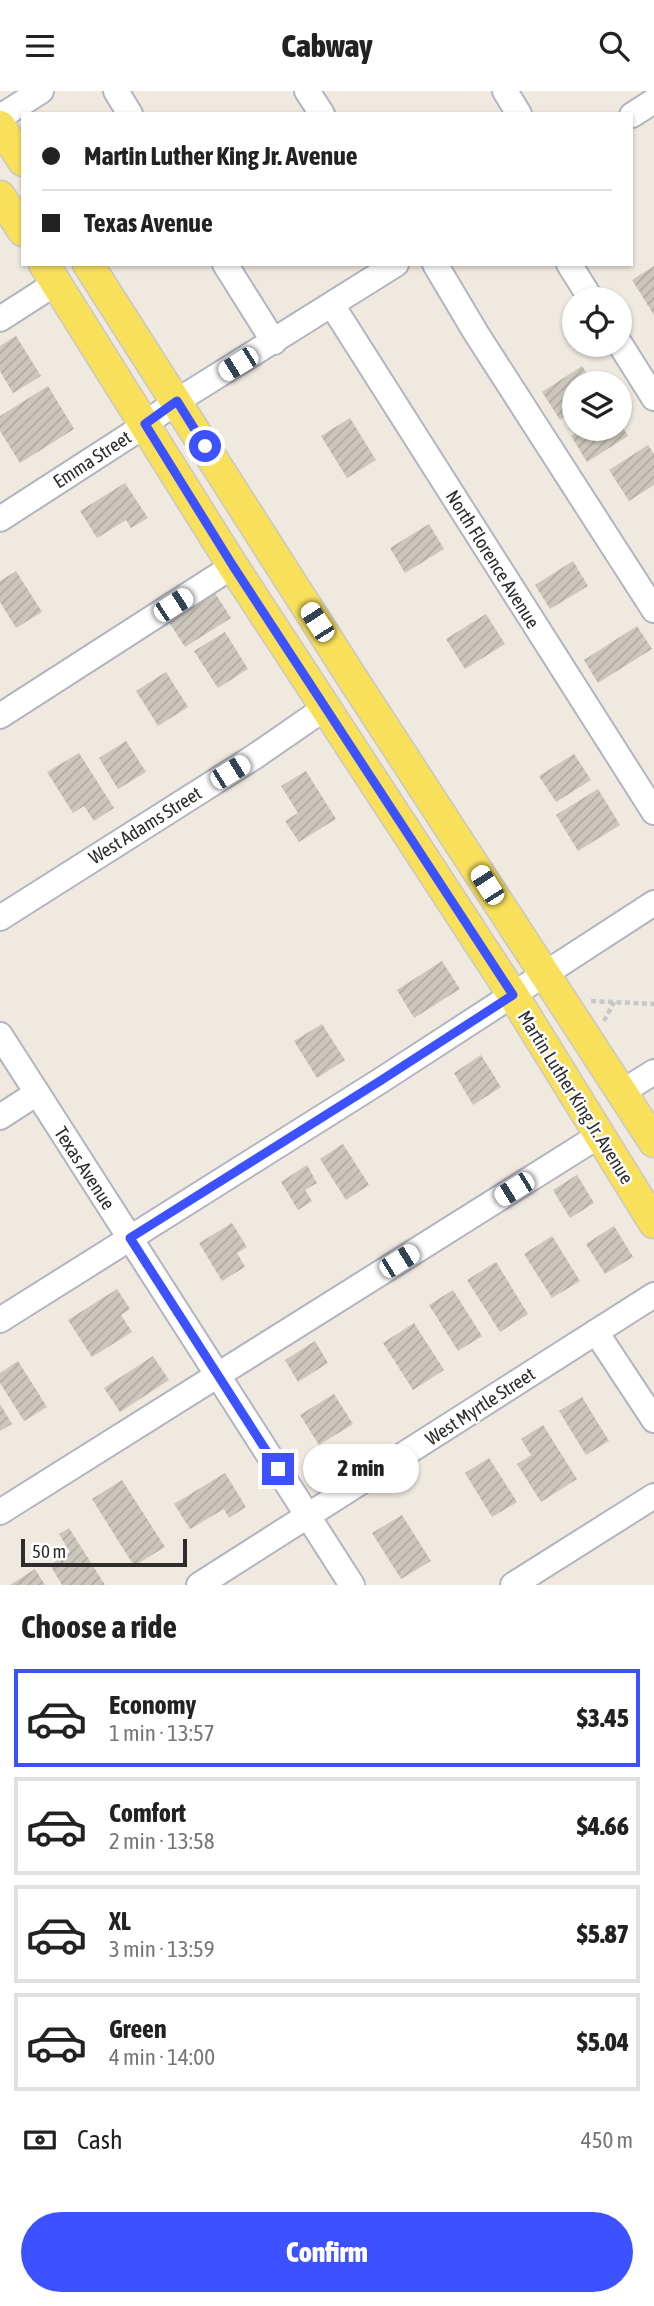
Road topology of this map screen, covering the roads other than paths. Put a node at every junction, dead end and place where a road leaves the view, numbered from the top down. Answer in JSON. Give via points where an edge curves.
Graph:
{"nodes":[{"id":1,"x":41,"y":91,"type":"edge"},
{"id":2,"x":116,"y":91,"type":"edge"},
{"id":3,"x":307,"y":91,"type":"edge"},
{"id":4,"x":505,"y":91,"type":"edge"},
{"id":5,"x":654,"y":101,"type":"edge"},
{"id":6,"x":129,"y":112,"type":"edge"},
{"id":7,"x":321,"y":112,"type":"edge"},
{"id":8,"x":518,"y":112,"type":"edge"},
{"id":9,"x":633,"y":114,"type":"edge"},
{"id":10,"x":0,"y":117,"type":"edge"},
{"id":11,"x":0,"y":126,"type":"edge"},
{"id":12,"x":21,"y":158,"type":"edge"},
{"id":13,"x":0,"y":196,"type":"edge"},
{"id":14,"x":21,"y":228,"type":"edge"},
{"id":15,"x":89,"y":266,"type":"edge"},
{"id":16,"x":226,"y":266,"type":"edge"},
{"id":17,"x":393,"y":266,"type":"edge"},
{"id":18,"x":436,"y":266,"type":"edge"},
{"id":19,"x":570,"y":266,"type":"edge"},
{"id":20,"x":50,"y":274,"type":"edge"},
{"id":21,"x":583,"y":287,"type":"edge"},
{"id":22,"x":332,"y":306,"type":"junction"},
{"id":23,"x":0,"y":319,"type":"edge"},
{"id":24,"x":274,"y":342,"type":"junction"},
{"id":25,"x":628,"y":357,"type":"edge"},
{"id":26,"x":654,"y":398,"type":"edge"},
{"id":27,"x":177,"y":401,"type":"junction"},
{"id":28,"x":145,"y":424,"type":"junction"},
{"id":29,"x":0,"y":519,"type":"edge"},
{"id":30,"x":233,"y":566,"type":"junction"},
{"id":31,"x":654,"y":610,"type":"edge"},
{"id":32,"x":325,"y":708,"type":"junction"},
{"id":33,"x":0,"y":716,"type":"edge"},
{"id":34,"x":654,"y":812,"type":"edge"},
{"id":35,"x":654,"y":904,"type":"edge"},
{"id":36,"x":0,"y":918,"type":"edge"},
{"id":37,"x":545,"y":973,"type":"junction"},
{"id":38,"x":513,"y":995,"type":"junction"},
{"id":39,"x":0,"y":1035,"type":"edge"},
{"id":40,"x":654,"y":1072,"type":"edge"},
{"id":41,"x":622,"y":1092,"type":"junction"},
{"id":42,"x":37,"y":1093,"type":"junction"},
{"id":43,"x":0,"y":1117,"type":"edge"},
{"id":44,"x":600,"y":1135,"type":"junction"},
{"id":45,"x":654,"y":1142,"type":"edge"},
{"id":46,"x":654,"y":1223,"type":"edge"},
{"id":47,"x":130,"y":1238,"type":"junction"},
{"id":48,"x":654,"y":1295,"type":"edge"},
{"id":49,"x":0,"y":1320,"type":"edge"},
{"id":50,"x":596,"y":1332,"type":"junction"},
{"id":51,"x":218,"y":1374,"type":"junction"},
{"id":52,"x":654,"y":1420,"type":"edge"},
{"id":53,"x":654,"y":1496,"type":"edge"},
{"id":54,"x":0,"y":1512,"type":"edge"},
{"id":55,"x":308,"y":1516,"type":"junction"},
{"id":56,"x":199,"y":1585,"type":"edge"},
{"id":57,"x":352,"y":1585,"type":"edge"},
{"id":58,"x":513,"y":1585,"type":"edge"}],
"edges":[{"from":1,"to":10,"type":"street"},
{"from":2,"to":6,"type":"street"},
{"from":3,"to":7,"type":"street"},
{"from":4,"to":8,"type":"street"},
{"from":5,"to":9,"type":"street"},
{"from":11,"to":12,"type":"main road"},
{"from":13,"to":14,"type":"main road"},
{"from":15,"to":27,"type":"main road","name":"Martin Luther King Jr. Avenue"},
{"from":16,"to":24,"type":"street"},
{"from":17,"to":22,"type":"street","name":"Emma Street"},
{"from":18,"to":31,"type":"street"},
{"from":19,"to":21,"type":"street"},
{"from":20,"to":23,"type":"street"},
{"from":20,"to":28,"type":"main road","name":"Martin Luther King Jr. Avenue"},
{"from":22,"to":24,"type":"street","name":"Emma Street"},
{"from":22,"to":34,"type":"street","name":"North Florence Avenue"},
{"from":24,"to":27,"type":"street","name":"Emma Street"},
{"from":25,"to":26,"type":"street"},
{"from":27,"to":28,"type":"street","name":"Emma Street"},
{"from":27,"to":37,"type":"main road","name":"Martin Luther King Jr. Avenue"},
{"from":28,"to":29,"type":"street","name":"Emma Street"},
{"from":28,"to":30,"type":"main road","name":"Martin Luther King Jr. Avenue"},
{"from":30,"to":32,"type":"main road","name":"Martin Luther King Jr. Avenue"},
{"from":30,"to":33,"type":"street"},
{"from":32,"to":36,"type":"street","name":"West Adams Street"},
{"from":32,"to":38,"type":"main road","name":"Martin Luther King Jr. Avenue"},
{"from":35,"to":37,"type":"street"},
{"from":37,"to":38,"type":"street"},
{"from":37,"to":41,"type":"main road","name":"Martin Luther King Jr. Avenue"},
{"from":38,"to":44,"type":"main road","name":"Martin Luther King Jr. Avenue"},
{"from":38,"to":47,"type":"street"},
{"from":39,"to":42,"type":"street","name":"Texas Avenue"},
{"from":40,"to":41,"type":"street"},
{"from":41,"to":45,"type":"main road","name":"Martin Luther King Jr. Avenue"},
{"from":42,"to":43,"type":"street"},
{"from":42,"to":47,"type":"street","name":"Texas Avenue"},
{"from":44,"to":46,"type":"main road","name":"Martin Luther King Jr. Avenue"},
{"from":44,"to":51,"type":"street"},
{"from":47,"to":49,"type":"street"},
{"from":47,"to":51,"type":"street","name":"Texas Avenue"},
{"from":48,"to":50,"type":"street","name":"West Myrtle Street"},
{"from":50,"to":52,"type":"street"},
{"from":50,"to":55,"type":"street","name":"West Myrtle Street"},
{"from":51,"to":54,"type":"street"},
{"from":51,"to":55,"type":"street","name":"Texas Avenue"},
{"from":53,"to":58,"type":"street"},
{"from":55,"to":56,"type":"street","name":"West Myrtle Street"},
{"from":55,"to":57,"type":"street","name":"Texas Avenue"}]}
